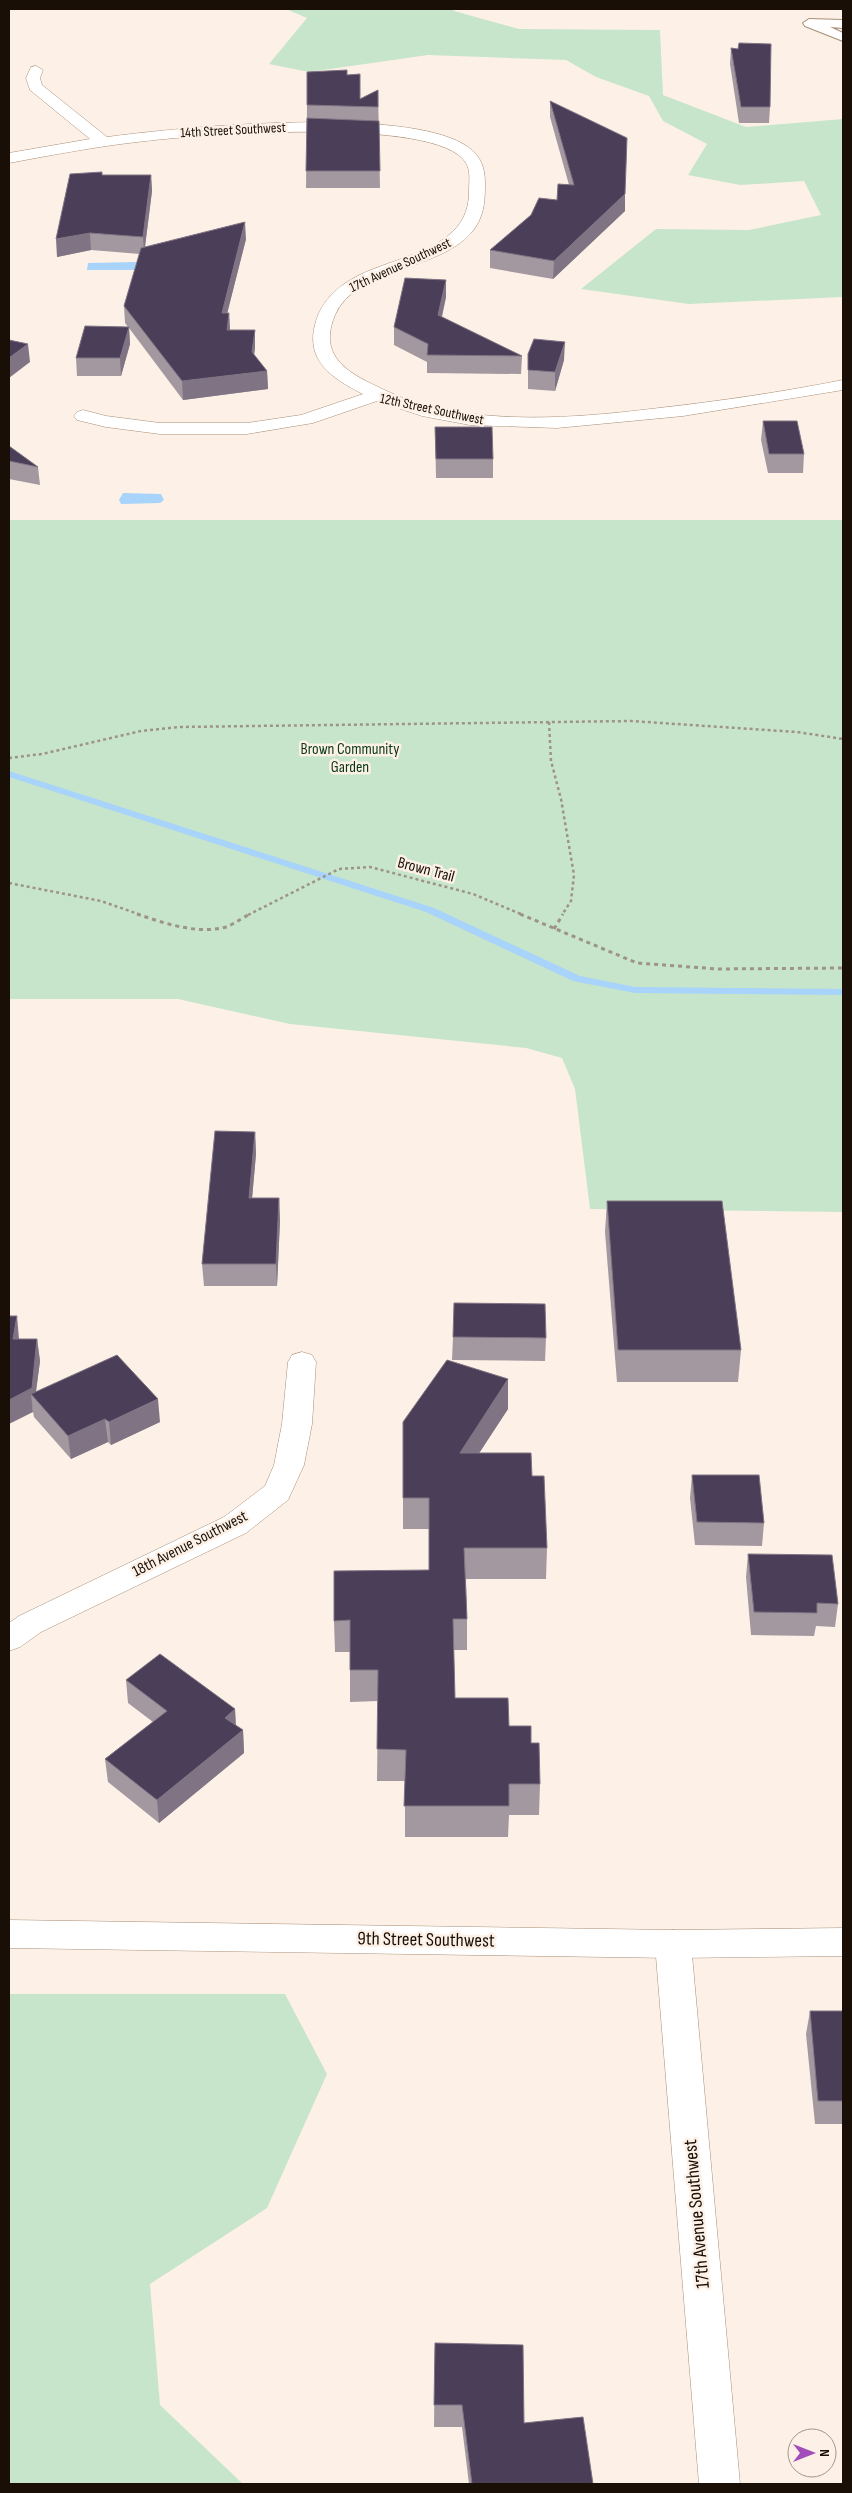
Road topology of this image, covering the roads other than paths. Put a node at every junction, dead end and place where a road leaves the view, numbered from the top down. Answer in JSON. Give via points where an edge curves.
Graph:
{"nodes":[{"id":1,"x":843,"y":24,"type":"edge"},
{"id":2,"x":843,"y":37,"type":"edge"},
{"id":3,"x":36,"y":70,"type":"dead end"},
{"id":4,"x":104,"y":142,"type":"junction"},
{"id":5,"x":456,"y":147,"type":"joint"},
{"id":6,"x":9,"y":158,"type":"edge"},
{"id":7,"x":843,"y":384,"type":"edge"},
{"id":8,"x":376,"y":395,"type":"junction"},
{"id":9,"x":84,"y":416,"type":"dead end"},
{"id":10,"x":302,"y":1362,"type":"dead end"},
{"id":11,"x":9,"y":1639,"type":"edge"},
{"id":12,"x":9,"y":1934,"type":"edge"},
{"id":13,"x":843,"y":1942,"type":"edge"},
{"id":14,"x":673,"y":1944,"type":"junction"},
{"id":15,"x":720,"y":2484,"type":"edge"}],
"edges":[{"from":1,"to":2,"type":"lane","via":[[809,24]]},
{"from":3,"to":4,"type":"street","via":[[33,78],[35,87]]},
{"from":4,"to":5,"type":"street","name":"14th Street Southwest","via":[[198,130],[289,127],[396,132],[428,136]]},
{"from":4,"to":6,"type":"street","name":"14th Street Southwest"},
{"from":5,"to":8,"type":"street","name":"17th Avenue Southwest","via":[[470,157],[476,169],[478,207],[473,220],[448,245],[357,282],[332,303],[324,318],[319,338],[325,355],[348,378]]},
{"from":7,"to":8,"type":"street","name":"12th Street Southwest","via":[[784,398],[539,424],[452,416]]},
{"from":8,"to":9,"type":"street","name":"12th Street Southwest","via":[[297,422],[256,428],[163,427]]},
{"from":10,"to":11,"type":"street","name":"18th Avenue Southwest","via":[[298,1424],[289,1465],[277,1492],[235,1525],[30,1624]]},
{"from":12,"to":14,"type":"street","name":"9th Street Southwest"},
{"from":13,"to":14,"type":"street","name":"9th Street Southwest"},
{"from":14,"to":15,"type":"street","name":"17th Avenue Southwest"}]}
